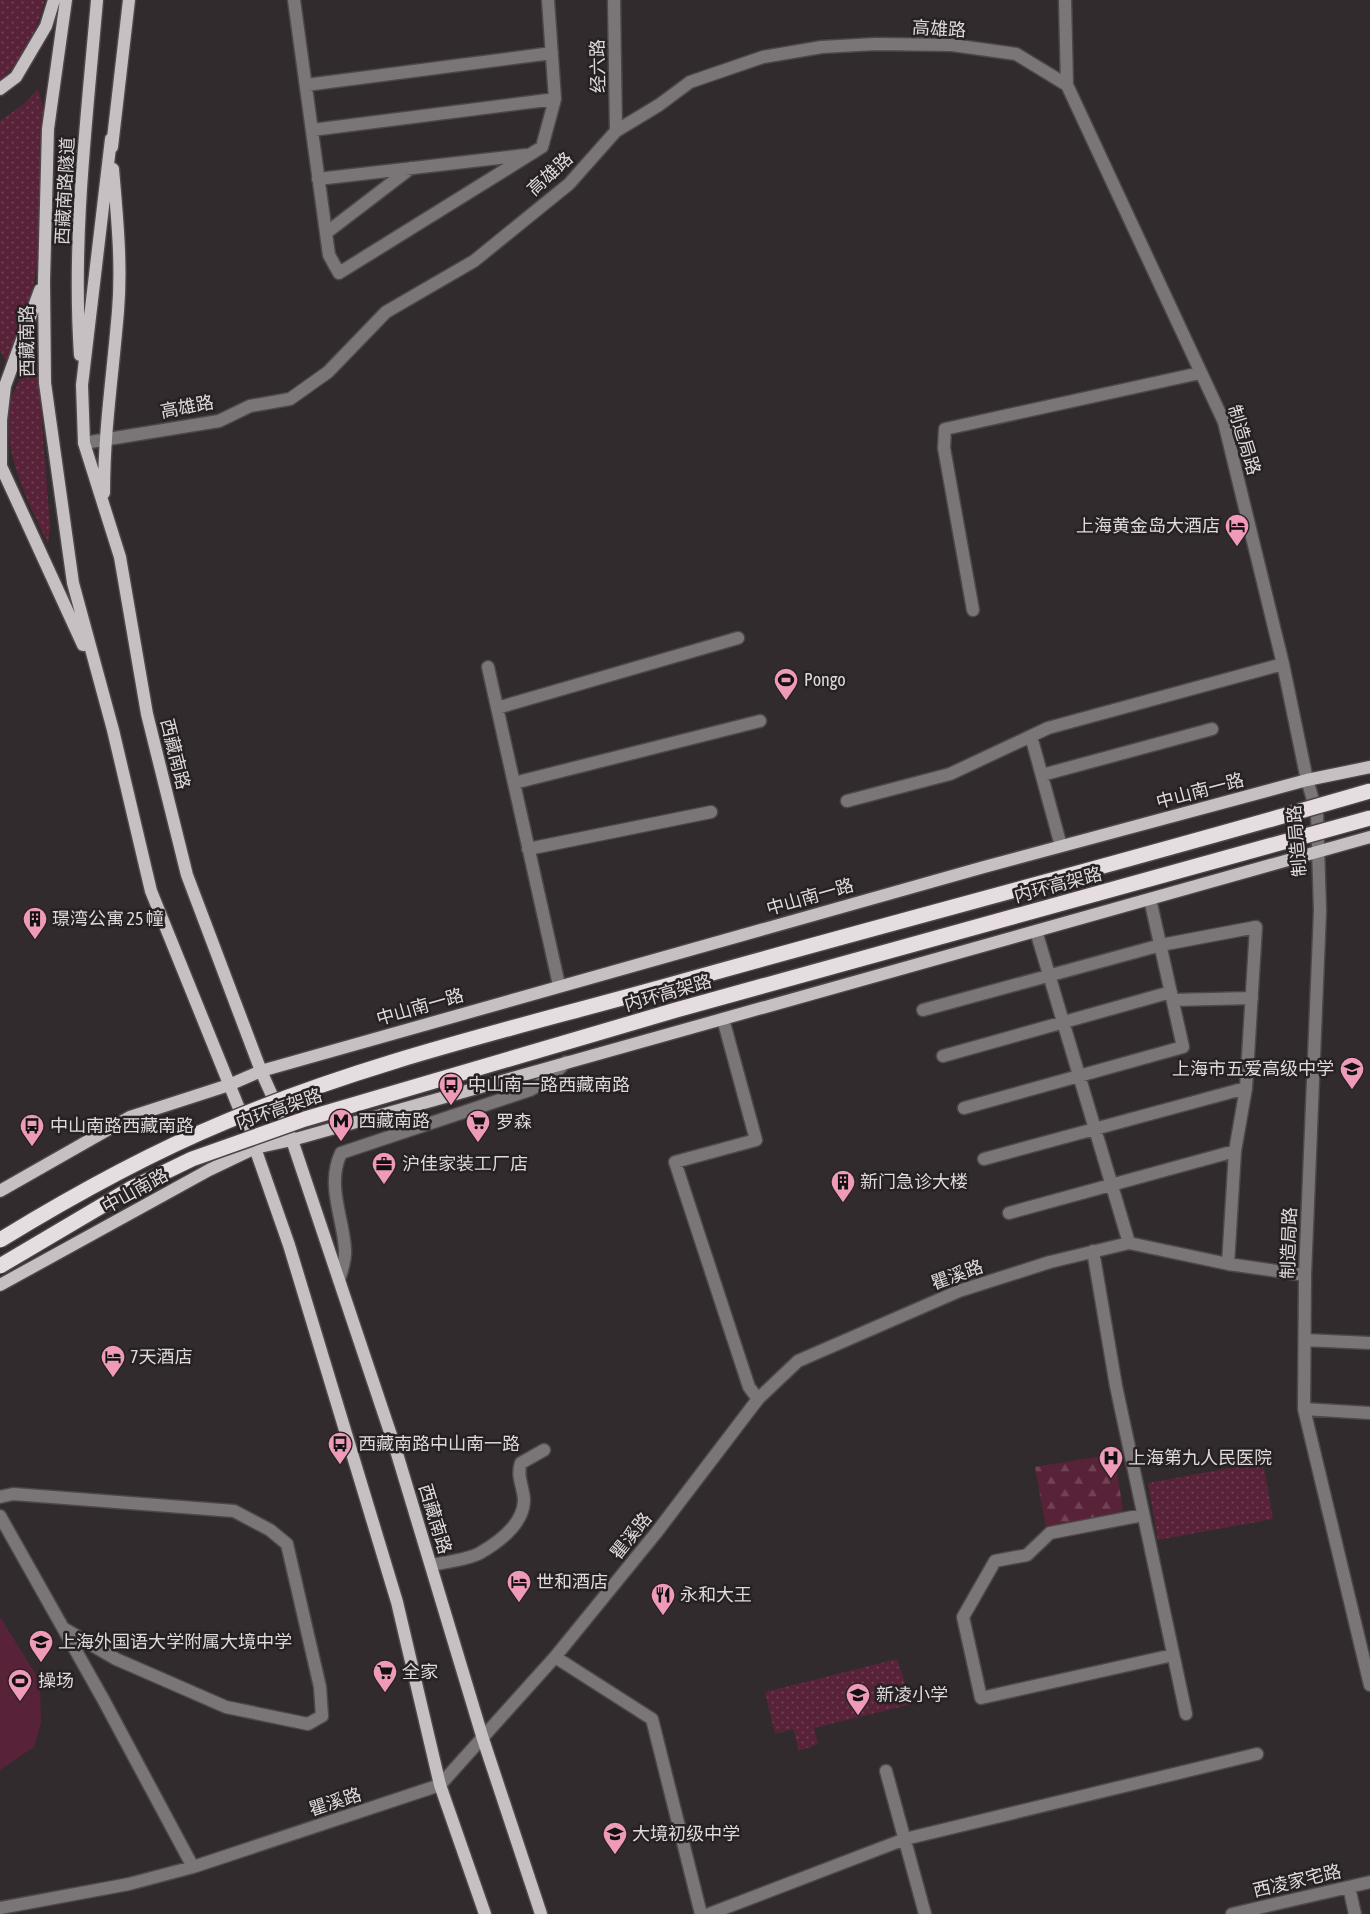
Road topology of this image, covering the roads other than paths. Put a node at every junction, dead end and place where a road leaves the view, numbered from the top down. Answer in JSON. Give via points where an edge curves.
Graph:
{"nodes":[{"id":1,"x":54,"y":0,"type":"edge"},
{"id":2,"x":66,"y":0,"type":"edge"},
{"id":3,"x":97,"y":0,"type":"edge"},
{"id":4,"x":129,"y":0,"type":"edge"},
{"id":5,"x":294,"y":0,"type":"edge"},
{"id":6,"x":548,"y":0,"type":"edge"},
{"id":7,"x":614,"y":0,"type":"edge"},
{"id":8,"x":1065,"y":0,"type":"edge"},
{"id":9,"x":552,"y":53,"type":"junction"},
{"id":10,"x":306,"y":85,"type":"junction"},
{"id":11,"x":1067,"y":85,"type":"junction"},
{"id":12,"x":0,"y":89,"type":"edge"},
{"id":13,"x":555,"y":99,"type":"junction"},
{"id":14,"x":312,"y":130,"type":"junction"},
{"id":15,"x":616,"y":131,"type":"junction"},
{"id":16,"x":111,"y":139,"type":"junction"},
{"id":17,"x":530,"y":154,"type":"junction"},
{"id":18,"x":411,"y":168,"type":"junction"},
{"id":19,"x":318,"y":179,"type":"junction"},
{"id":20,"x":326,"y":233,"type":"junction"},
{"id":21,"x":44,"y":281,"type":"junction"},
{"id":22,"x":1200,"y":373,"type":"junction"},
{"id":23,"x":82,"y":384,"type":"junction"},
{"id":24,"x":104,"y":440,"type":"junction"},
{"id":25,"x":84,"y":443,"type":"junction"},
{"id":26,"x":0,"y":464,"type":"edge"},
{"id":27,"x":104,"y":506,"type":"junction"},
{"id":28,"x":973,"y":610,"type":"dead end"},
{"id":29,"x":738,"y":638,"type":"dead end"},
{"id":30,"x":1283,"y":664,"type":"junction"},
{"id":31,"x":488,"y":667,"type":"dead end"},
{"id":32,"x":98,"y":678,"type":"junction"},
{"id":33,"x":497,"y":708,"type":"junction"},
{"id":34,"x":760,"y":721,"type":"dead end"},
{"id":35,"x":1212,"y":729,"type":"dead end"},
{"id":36,"x":1031,"y":736,"type":"junction"},
{"id":37,"x":1370,"y":767,"type":"edge"},
{"id":38,"x":1042,"y":775,"type":"junction"},
{"id":39,"x":1307,"y":780,"type":"junction"},
{"id":40,"x":514,"y":783,"type":"junction"},
{"id":41,"x":1370,"y":791,"type":"edge"},
{"id":42,"x":847,"y":802,"type":"dead end"},
{"id":43,"x":711,"y":812,"type":"dead end"},
{"id":44,"x":1370,"y":818,"type":"edge"},
{"id":45,"x":1370,"y":837,"type":"edge"},
{"id":46,"x":1062,"y":846,"type":"junction"},
{"id":47,"x":528,"y":849,"type":"junction"},
{"id":48,"x":1318,"y":852,"type":"junction"},
{"id":49,"x":1150,"y":899,"type":"junction"},
{"id":50,"x":1036,"y":931,"type":"junction"},
{"id":51,"x":1161,"y":945,"type":"junction"},
{"id":52,"x":1050,"y":975,"type":"junction"},
{"id":53,"x":559,"y":986,"type":"junction"},
{"id":54,"x":1172,"y":996,"type":"junction"},
{"id":55,"x":1252,"y":998,"type":"junction"},
{"id":56,"x":923,"y":1010,"type":"dead end"},
{"id":57,"x":723,"y":1018,"type":"junction"},
{"id":58,"x":1063,"y":1022,"type":"junction"},
{"id":59,"x":942,"y":1056,"type":"dead end"},
{"id":60,"x":566,"y":1062,"type":"junction"},
{"id":61,"x":261,"y":1071,"type":"junction"},
{"id":62,"x":1080,"y":1076,"type":"junction"},
{"id":63,"x":229,"y":1085,"type":"junction"},
{"id":64,"x":1246,"y":1088,"type":"junction"},
{"id":65,"x":964,"y":1108,"type":"dead end"},
{"id":66,"x":1095,"y":1128,"type":"junction"},
{"id":67,"x":292,"y":1140,"type":"junction"},
{"id":68,"x":255,"y":1148,"type":"junction"},
{"id":69,"x":1235,"y":1151,"type":"junction"},
{"id":70,"x":984,"y":1159,"type":"dead end"},
{"id":71,"x":1112,"y":1185,"type":"junction"},
{"id":72,"x":0,"y":1191,"type":"edge"},
{"id":73,"x":1009,"y":1213,"type":"dead end"},
{"id":74,"x":0,"y":1240,"type":"edge"},
{"id":75,"x":1129,"y":1243,"type":"junction"},
{"id":76,"x":1093,"y":1251,"type":"junction"},
{"id":77,"x":1228,"y":1264,"type":"junction"},
{"id":78,"x":0,"y":1266,"type":"edge"},
{"id":79,"x":1305,"y":1275,"type":"junction"},
{"id":80,"x":339,"y":1280,"type":"junction"},
{"id":81,"x":0,"y":1285,"type":"edge"},
{"id":82,"x":1304,"y":1340,"type":"junction"},
{"id":83,"x":1370,"y":1343,"type":"edge"},
{"id":84,"x":758,"y":1399,"type":"junction"},
{"id":85,"x":1304,"y":1409,"type":"junction"},
{"id":86,"x":1370,"y":1413,"type":"edge"},
{"id":87,"x":544,"y":1450,"type":"dead end"},
{"id":88,"x":0,"y":1497,"type":"edge"},
{"id":89,"x":1143,"y":1515,"type":"junction"},
{"id":90,"x":0,"y":1516,"type":"edge"},
{"id":91,"x":431,"y":1565,"type":"junction"},
{"id":92,"x":63,"y":1628,"type":"junction"},
{"id":93,"x":1173,"y":1655,"type":"junction"},
{"id":94,"x":556,"y":1657,"type":"junction"},
{"id":95,"x":1368,"y":1669,"type":"edge"},
{"id":96,"x":1370,"y":1685,"type":"edge"},
{"id":97,"x":1186,"y":1714,"type":"dead end"},
{"id":98,"x":482,"y":1739,"type":"junction"},
{"id":99,"x":1257,"y":1754,"type":"dead end"},
{"id":100,"x":886,"y":1770,"type":"dead end"},
{"id":101,"x":440,"y":1785,"type":"junction"},
{"id":102,"x":905,"y":1839,"type":"junction"},
{"id":103,"x":193,"y":1867,"type":"junction"},
{"id":104,"x":1370,"y":1882,"type":"edge"},
{"id":105,"x":1349,"y":1887,"type":"junction"},
{"id":106,"x":0,"y":1908,"type":"edge"},
{"id":107,"x":485,"y":1914,"type":"edge"},
{"id":108,"x":541,"y":1914,"type":"edge"},
{"id":109,"x":702,"y":1914,"type":"edge"},
{"id":110,"x":708,"y":1914,"type":"edge"},
{"id":111,"x":925,"y":1914,"type":"edge"},
{"id":112,"x":1232,"y":1914,"type":"edge"},
{"id":113,"x":1355,"y":1914,"type":"edge"}],
"edges":[{"from":1,"to":12,"type":"main road","via":[[46,26],[21,69]]},
{"from":2,"to":21,"type":"main road","name":"西藏南路","via":[[48,129]]},
{"from":3,"to":23,"type":"main road","name":"西藏南路隧道","via":[[80,195],[78,316]]},
{"from":4,"to":16,"type":"main road","name":"西藏南路"},
{"from":5,"to":10,"type":"street"},
{"from":6,"to":9,"type":"street"},
{"from":7,"to":15,"type":"street","name":"经六路"},
{"from":8,"to":11,"type":"street","name":"制造局路"},
{"from":9,"to":10,"type":"street"},
{"from":9,"to":13,"type":"street"},
{"from":10,"to":14,"type":"street"},
{"from":11,"to":15,"type":"street","name":"高雄路","via":[[1016,54],[952,45],[822,47],[763,57],[690,82]]},
{"from":11,"to":22,"type":"street","name":"制造局路"},
{"from":13,"to":14,"type":"street"},
{"from":13,"to":17,"type":"street","via":[[542,147]]},
{"from":14,"to":19,"type":"street"},
{"from":15,"to":24,"type":"street","name":"高雄路","via":[[569,184],[474,261],[386,312],[328,372],[290,399],[250,406],[219,421]]},
{"from":16,"to":23,"type":"main road","name":"西藏南路"},
{"from":16,"to":24,"type":"main road","name":"西藏南路","via":[[118,232],[119,309]]},
{"from":17,"to":18,"type":"street"},
{"from":17,"to":20,"type":"street","via":[[339,273],[329,255]]},
{"from":18,"to":19,"type":"street"},
{"from":18,"to":20,"type":"street"},
{"from":19,"to":20,"type":"street"},
{"from":21,"to":26,"type":"main road","via":[[5,386]]},
{"from":21,"to":32,"type":"main road","name":"西藏南路","via":[[45,383],[52,441],[72,583]]},
{"from":22,"to":28,"type":"street","via":[[946,429],[944,448]]},
{"from":22,"to":30,"type":"street","name":"制造局路","via":[[1224,422]]},
{"from":23,"to":25,"type":"main road","name":"西藏南路"},
{"from":24,"to":25,"type":"street","name":"高雄路"},
{"from":24,"to":27,"type":"main road","name":"西藏南路"},
{"from":25,"to":27,"type":"main road","name":"西藏南路"},
{"from":26,"to":32,"type":"main road","name":"西藏南路"},
{"from":27,"to":61,"type":"main road","name":"西藏南路","via":[[120,557],[147,714],[187,875]]},
{"from":29,"to":33,"type":"street"},
{"from":30,"to":36,"type":"street","via":[[1048,728]]},
{"from":30,"to":39,"type":"street","name":"制造局路"},
{"from":31,"to":33,"type":"street"},
{"from":32,"to":63,"type":"main road","name":"西藏南路","via":[[151,891]]},
{"from":33,"to":40,"type":"street"},
{"from":34,"to":40,"type":"street"},
{"from":35,"to":38,"type":"street"},
{"from":36,"to":38,"type":"street"},
{"from":36,"to":42,"type":"street","via":[[950,774]]},
{"from":37,"to":39,"type":"main road","name":"中山南一路"},
{"from":38,"to":46,"type":"street"},
{"from":39,"to":46,"type":"main road","name":"中山南一路"},
{"from":39,"to":48,"type":"street","name":"制造局路","via":[[1316,813]]},
{"from":40,"to":47,"type":"street"},
{"from":41,"to":74,"type":"highway","name":"内环高架路","bridge":true,"via":[[1203,840],[415,1054],[227,1121],[165,1149]]},
{"from":43,"to":47,"type":"street"},
{"from":44,"to":78,"type":"highway","name":"内环高架路","bridge":true,"via":[[733,994],[304,1119],[175,1167],[132,1188]]},
{"from":45,"to":48,"type":"main road"},
{"from":46,"to":53,"type":"main road","name":"中山南一路"},
{"from":47,"to":53,"type":"street"},
{"from":48,"to":49,"type":"main road"},
{"from":48,"to":79,"type":"street","name":"制造局路","via":[[1320,910]]},
{"from":49,"to":50,"type":"main road"},
{"from":49,"to":51,"type":"street"},
{"from":50,"to":52,"type":"street"},
{"from":50,"to":57,"type":"main road"},
{"from":51,"to":52,"type":"street"},
{"from":51,"to":54,"type":"street"},
{"from":51,"to":55,"type":"street","via":[[1256,927]]},
{"from":52,"to":56,"type":"street"},
{"from":52,"to":58,"type":"street"},
{"from":53,"to":61,"type":"main road","name":"中山南一路"},
{"from":54,"to":55,"type":"street"},
{"from":54,"to":58,"type":"street"},
{"from":54,"to":62,"type":"street","via":[[1183,1047]]},
{"from":55,"to":64,"type":"street"},
{"from":57,"to":60,"type":"main road"},
{"from":57,"to":84,"type":"street","via":[[756,1140],[675,1162],[749,1386]]},
{"from":58,"to":59,"type":"street"},
{"from":58,"to":62,"type":"street"},
{"from":60,"to":67,"type":"main road"},
{"from":60,"to":80,"type":"street","via":[[550,1078],[530,1090],[341,1153],[334,1189],[345,1249]]},
{"from":61,"to":63,"type":"main road"},
{"from":61,"to":67,"type":"main road","name":"西藏南路"},
{"from":62,"to":65,"type":"street"},
{"from":62,"to":66,"type":"street"},
{"from":63,"to":68,"type":"main road","name":"西藏南路"},
{"from":63,"to":72,"type":"main road","via":[[130,1117]]},
{"from":64,"to":66,"type":"street"},
{"from":64,"to":69,"type":"street"},
{"from":66,"to":70,"type":"street"},
{"from":66,"to":71,"type":"street"},
{"from":67,"to":68,"type":"main road","name":"中山南路"},
{"from":67,"to":80,"type":"main road","name":"西藏南路"},
{"from":68,"to":81,"type":"main road","name":"中山南路"},
{"from":68,"to":101,"type":"main road","name":"西藏南路","via":[[289,1246],[398,1602]]},
{"from":69,"to":71,"type":"street"},
{"from":69,"to":77,"type":"street"},
{"from":71,"to":73,"type":"street"},
{"from":71,"to":75,"type":"street"},
{"from":75,"to":76,"type":"street","name":"瞿溪路"},
{"from":75,"to":77,"type":"street","name":"瞿溪路"},
{"from":76,"to":84,"type":"street","name":"瞿溪路","via":[[959,1291],[798,1361]]},
{"from":76,"to":89,"type":"street","via":[[1116,1386]]},
{"from":77,"to":79,"type":"street","name":"瞿溪路"},
{"from":79,"to":82,"type":"street","name":"制造局路"},
{"from":80,"to":91,"type":"main road","name":"西藏南路"},
{"from":82,"to":83,"type":"street"},
{"from":82,"to":85,"type":"street","name":"制造局路"},
{"from":84,"to":94,"type":"street","name":"瞿溪路"},
{"from":85,"to":86,"type":"street"},
{"from":85,"to":95,"type":"street","name":"制造局路"},
{"from":87,"to":91,"type":"street","via":[[521,1463],[518,1470],[524,1500],[522,1516],[510,1530],[479,1553]]},
{"from":88,"to":92,"type":"street","via":[[13,1494],[234,1511],[270,1530],[287,1544],[320,1687],[322,1716],[308,1724],[226,1707],[116,1659]]},
{"from":89,"to":93,"type":"street"},
{"from":89,"to":93,"type":"street","via":[[1050,1533],[1027,1555],[994,1561],[963,1617],[981,1698]]},
{"from":90,"to":92,"type":"street"},
{"from":91,"to":98,"type":"main road","name":"西藏南路"},
{"from":92,"to":103,"type":"street"},
{"from":93,"to":97,"type":"street"},
{"from":94,"to":98,"type":"street","name":"瞿溪路"},
{"from":94,"to":109,"type":"street","via":[[652,1719]]},
{"from":95,"to":96,"type":"street","name":"制造局路"},
{"from":98,"to":101,"type":"street","name":"瞿溪路"},
{"from":98,"to":108,"type":"main road","name":"西藏南路"},
{"from":99,"to":102,"type":"street"},
{"from":100,"to":102,"type":"street"},
{"from":101,"to":103,"type":"street","name":"瞿溪路"},
{"from":101,"to":107,"type":"main road","name":"西藏南路"},
{"from":102,"to":110,"type":"street"},
{"from":102,"to":111,"type":"street"},
{"from":103,"to":106,"type":"street","name":"瞿溪路","via":[[129,1884]]},
{"from":104,"to":105,"type":"street","name":"西凌家宅路"},
{"from":105,"to":112,"type":"street","name":"西凌家宅路"},
{"from":105,"to":113,"type":"street"}]}
